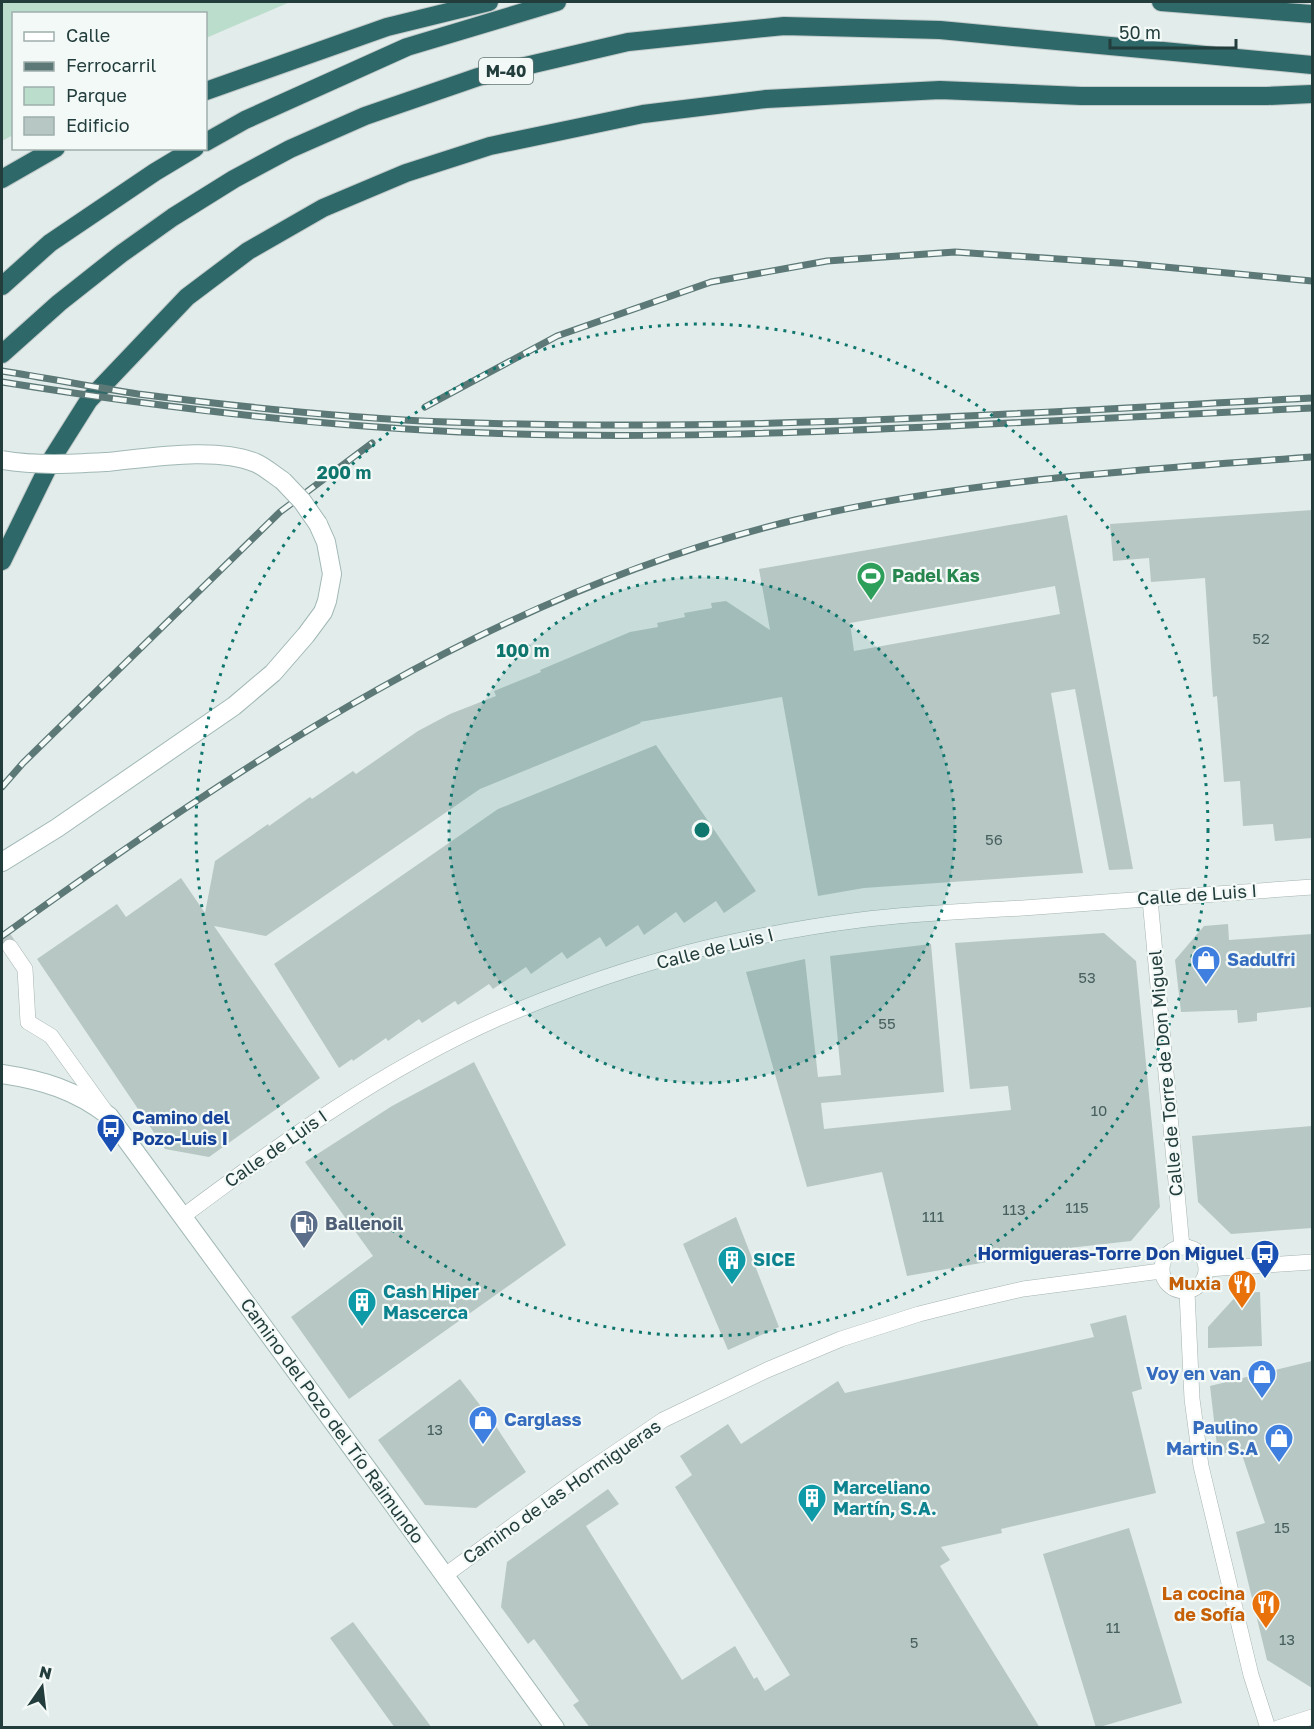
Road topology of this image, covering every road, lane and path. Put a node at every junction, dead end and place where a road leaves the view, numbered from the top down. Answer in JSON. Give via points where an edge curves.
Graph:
{"nodes":[{"id":1,"x":489,"y":2,"type":"edge"},
{"id":2,"x":557,"y":2,"type":"edge"},
{"id":3,"x":1161,"y":2,"type":"edge"},
{"id":4,"x":1312,"y":14,"type":"edge"},
{"id":5,"x":1312,"y":65,"type":"edge"},
{"id":6,"x":207,"y":91,"type":"edge"},
{"id":7,"x":1312,"y":94,"type":"edge"},
{"id":8,"x":207,"y":141,"type":"edge"},
{"id":9,"x":53,"y":150,"type":"edge"},
{"id":10,"x":192,"y":150,"type":"edge"},
{"id":11,"x":2,"y":179,"type":"edge"},
{"id":12,"x":50,"y":243,"type":"junction"},
{"id":13,"x":2,"y":272,"type":"edge"},
{"id":14,"x":2,"y":286,"type":"edge"},
{"id":15,"x":2,"y":354,"type":"edge"},
{"id":16,"x":2,"y":460,"type":"edge"},
{"id":17,"x":2,"y":561,"type":"edge"},
{"id":18,"x":2,"y":862,"type":"edge"},
{"id":19,"x":1312,"y":887,"type":"edge"},
{"id":20,"x":1150,"y":899,"type":"junction"},
{"id":21,"x":10,"y":947,"type":"tunnel mouth"},
{"id":22,"x":2,"y":1074,"type":"edge"},
{"id":23,"x":108,"y":1116,"type":"junction"},
{"id":24,"x":182,"y":1217,"type":"junction"},
{"id":25,"x":1182,"y":1247,"type":"junction"},
{"id":26,"x":1312,"y":1262,"type":"edge"},
{"id":27,"x":1207,"y":1269,"type":"junction"},
{"id":28,"x":1161,"y":1271,"type":"junction"},
{"id":29,"x":1186,"y":1292,"type":"junction"},
{"id":30,"x":444,"y":1576,"type":"junction"},
{"id":31,"x":1312,"y":1717,"type":"edge"},
{"id":32,"x":555,"y":1728,"type":"edge"},
{"id":33,"x":1268,"y":1728,"type":"edge"},
{"id":34,"x":1278,"y":1728,"type":"edge"}],
"edges":[{"from":1,"to":6,"type":"highway","via":[[387,27]]},
{"from":2,"to":8,"type":"highway","via":[[408,47],[245,120]]},
{"from":3,"to":4,"type":"highway"},
{"from":5,"to":15,"type":"highway","number":"M-40","via":[[940,30],[784,26],[628,42],[478,77],[365,116],[290,149],[225,184],[129,248]]},
{"from":7,"to":17,"type":"highway","via":[[1081,96],[940,90],[766,99],[643,114],[490,146],[406,173],[323,208],[248,251],[187,297],[89,400],[53,457]]},
{"from":9,"to":11,"type":"highway"},
{"from":10,"to":12,"type":"highway"},
{"from":12,"to":13,"type":"highway"},
{"from":12,"to":14,"type":"highway"},
{"from":16,"to":18,"type":"street","bridge":true,"via":[[58,465],[211,455],[257,463],[283,481],[318,524],[332,574],[323,612],[273,673],[234,706]]},
{"from":19,"to":20,"type":"street","name":"Calle de Luis I"},
{"from":20,"to":24,"type":"street","name":"Calle de Luis I","via":[[862,919],[738,940],[610,976],[499,1018],[399,1069],[273,1150]]},
{"from":20,"to":25,"type":"street","name":"Calle de Torre de Don Miguel"},
{"from":21,"to":23,"type":"street","name":"Camino del Pozo del Tío Raimundo","via":[[25,969],[28,1022],[51,1036]]},
{"from":22,"to":23,"type":"street","name":"Camino del Pozo del Tío Raimundo","via":[[71,1091]]},
{"from":23,"to":24,"type":"street","name":"Camino del Pozo del Tío Raimundo"},
{"from":24,"to":30,"type":"street","name":"Camino del Pozo del Tío Raimundo"},
{"from":25,"to":27,"type":"street","via":[[1194,1249]]},
{"from":25,"to":28,"type":"street","via":[[1171,1251]]},
{"from":26,"to":27,"type":"street"},
{"from":27,"to":29,"type":"street","via":[[1197,1288]]},
{"from":28,"to":29,"type":"street","via":[[1175,1290]]},
{"from":28,"to":30,"type":"street","name":"Camino de las Hormigueras","via":[[1023,1289],[918,1314],[767,1370],[663,1420]]},
{"from":29,"to":33,"type":"street","via":[[1192,1399],[1201,1466],[1251,1675]]},
{"from":30,"to":32,"type":"street","name":"Camino del Pozo del Tío Raimundo"},
{"from":31,"to":34,"type":"street"}]}
